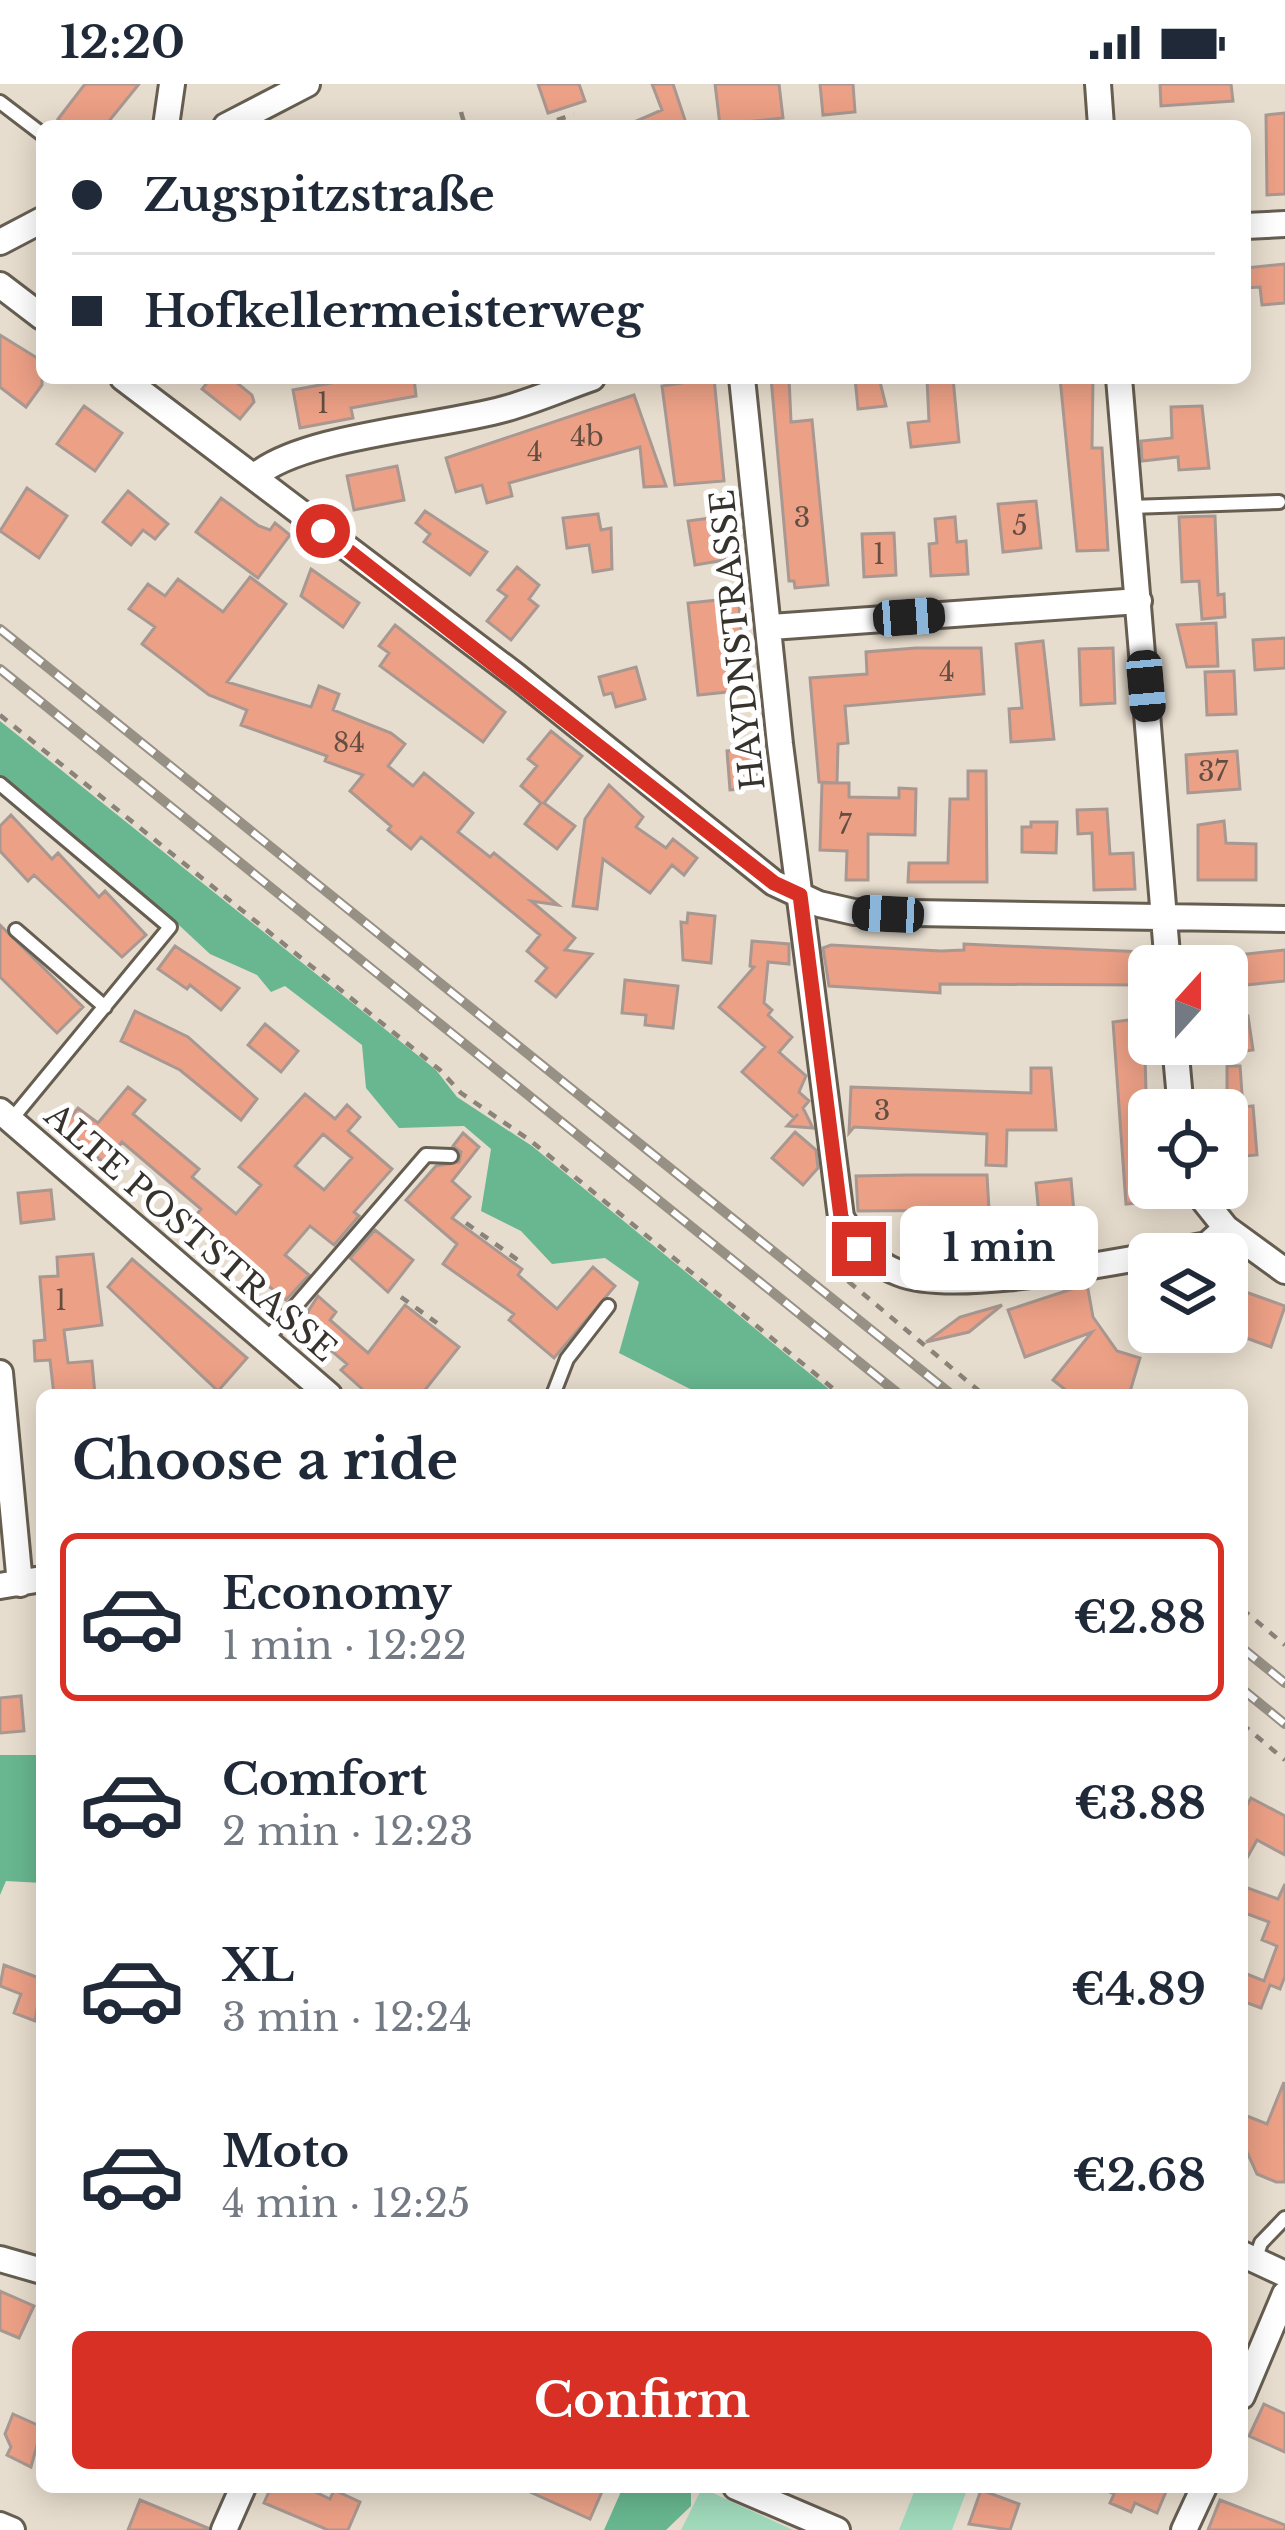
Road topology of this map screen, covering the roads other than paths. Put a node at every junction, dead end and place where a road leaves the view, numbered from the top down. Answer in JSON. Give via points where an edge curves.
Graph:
{"nodes":[{"id":1,"x":172,"y":84,"type":"edge"},
{"id":2,"x":307,"y":84,"type":"edge"},
{"id":3,"x":1098,"y":84,"type":"edge"},
{"id":4,"x":0,"y":102,"type":"edge"},
{"id":5,"x":167,"y":120,"type":"edge"},
{"id":6,"x":238,"y":120,"type":"edge"},
{"id":7,"x":1101,"y":120,"type":"edge"},
{"id":8,"x":36,"y":129,"type":"edge"},
{"id":9,"x":36,"y":223,"type":"edge"},
{"id":10,"x":1285,"y":224,"type":"edge"},
{"id":11,"x":1251,"y":226,"type":"edge"},
{"id":12,"x":0,"y":242,"type":"edge"},
{"id":13,"x":0,"y":285,"type":"edge"},
{"id":14,"x":36,"y":312,"type":"edge"},
{"id":15,"x":131,"y":384,"type":"edge"},
{"id":16,"x":575,"y":384,"type":"edge"},
{"id":17,"x":743,"y":384,"type":"edge"},
{"id":18,"x":1119,"y":384,"type":"edge"},
{"id":19,"x":254,"y":477,"type":"junction"},
{"id":20,"x":1279,"y":502,"type":"dead end"},
{"id":21,"x":1129,"y":507,"type":"junction"},
{"id":22,"x":1139,"y":601,"type":"junction"},
{"id":23,"x":770,"y":627,"type":"junction"},
{"id":24,"x":0,"y":784,"type":"edge"},
{"id":25,"x":800,"y":895,"type":"junction"},
{"id":26,"x":1164,"y":916,"type":"junction"},
{"id":27,"x":1285,"y":919,"type":"edge"},
{"id":28,"x":16,"y":930,"type":"dead end"},
{"id":29,"x":1166,"y":945,"type":"edge"},
{"id":30,"x":105,"y":1006,"type":"junction"},
{"id":31,"x":5,"y":1115,"type":"edge"},
{"id":32,"x":451,"y":1156,"type":"dead end"},
{"id":33,"x":1211,"y":1209,"type":"edge"},
{"id":34,"x":1226,"y":1228,"type":"junction"},
{"id":35,"x":1221,"y":1233,"type":"edge"},
{"id":36,"x":1128,"y":1259,"type":"edge"},
{"id":37,"x":1285,"y":1271,"type":"edge"},
{"id":38,"x":608,"y":1306,"type":"dead end"},
{"id":39,"x":265,"y":1341,"type":"junction"},
{"id":40,"x":0,"y":1373,"type":"edge"},
{"id":41,"x":322,"y":1389,"type":"edge"},
{"id":42,"x":555,"y":1389,"type":"edge"},
{"id":43,"x":21,"y":1583,"type":"edge"},
{"id":44,"x":1285,"y":2218,"type":"edge"},
{"id":45,"x":1248,"y":2257,"type":"edge"},
{"id":46,"x":0,"y":2259,"type":"edge"},
{"id":47,"x":36,"y":2269,"type":"edge"},
{"id":48,"x":1285,"y":2274,"type":"edge"},
{"id":49,"x":1285,"y":2294,"type":"edge"},
{"id":50,"x":1248,"y":2382,"type":"edge"},
{"id":51,"x":240,"y":2493,"type":"edge"},
{"id":52,"x":750,"y":2493,"type":"edge"},
{"id":53,"x":1201,"y":2493,"type":"edge"},
{"id":54,"x":0,"y":2525,"type":"edge"},
{"id":55,"x":12,"y":2530,"type":"edge"},
{"id":56,"x":224,"y":2530,"type":"edge"},
{"id":57,"x":837,"y":2530,"type":"edge"},
{"id":58,"x":1184,"y":2530,"type":"edge"}],
"edges":[{"from":1,"to":5,"type":"street"},
{"from":2,"to":6,"type":"street"},
{"from":3,"to":7,"type":"street"},
{"from":4,"to":8,"type":"lane"},
{"from":9,"to":12,"type":"street"},
{"from":10,"to":11,"type":"street"},
{"from":13,"to":14,"type":"street"},
{"from":15,"to":19,"type":"street"},
{"from":16,"to":19,"type":"street","via":[[505,409],[318,448]]},
{"from":17,"to":23,"type":"street","name":"HAYDNSTRASSE"},
{"from":18,"to":21,"type":"street"},
{"from":19,"to":25,"type":"street","via":[[774,883]]},
{"from":20,"to":21,"type":"lane"},
{"from":21,"to":22,"type":"street"},
{"from":22,"to":23,"type":"street"},
{"from":22,"to":26,"type":"street"},
{"from":23,"to":25,"type":"street","name":"HAYDNSTRASSE"},
{"from":24,"to":30,"type":"lane","name":"ALTE POSTSTRASSE","via":[[170,927]]},
{"from":25,"to":26,"type":"street","via":[[871,913]]},
{"from":25,"to":36,"type":"street","name":"HAYDNSTRASSE","via":[[841,1217],[859,1249],[900,1274],[943,1282]]},
{"from":26,"to":27,"type":"street"},
{"from":26,"to":29,"type":"street"},
{"from":28,"to":30,"type":"lane"},
{"from":30,"to":31,"type":"lane","name":"ALTE POSTSTRASSE"},
{"from":31,"to":39,"type":"street","name":"ALTE POSTSTRASSE"},
{"from":32,"to":39,"type":"lane","via":[[426,1154]]},
{"from":33,"to":34,"type":"street"},
{"from":34,"to":35,"type":"street"},
{"from":34,"to":37,"type":"street"},
{"from":38,"to":42,"type":"lane","via":[[567,1359]]},
{"from":39,"to":41,"type":"street","name":"ALTE POSTSTRASSE"},
{"from":40,"to":43,"type":"street"},
{"from":44,"to":45,"type":"lane"},
{"from":45,"to":48,"type":"street"},
{"from":46,"to":47,"type":"street"},
{"from":49,"to":50,"type":"street"},
{"from":51,"to":56,"type":"street"},
{"from":52,"to":57,"type":"street"},
{"from":53,"to":58,"type":"street"},
{"from":54,"to":55,"type":"street"}]}
